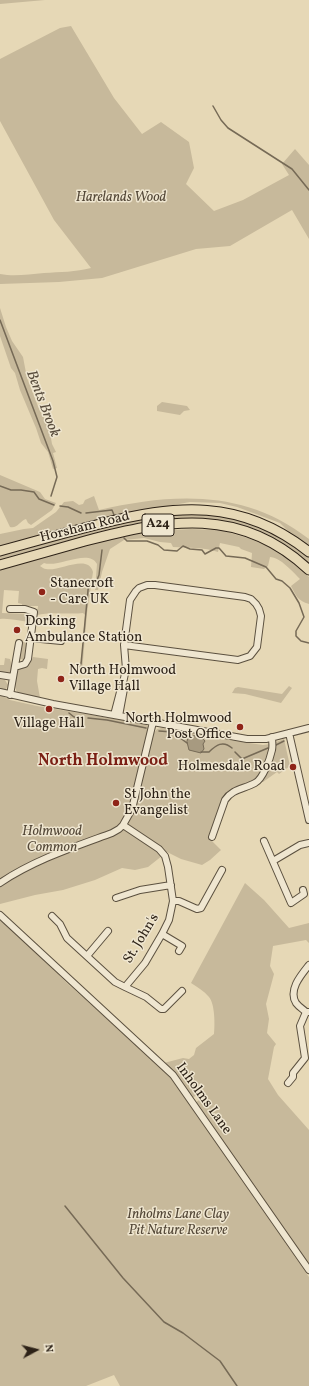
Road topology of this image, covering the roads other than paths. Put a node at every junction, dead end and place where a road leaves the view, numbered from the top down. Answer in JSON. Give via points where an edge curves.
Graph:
{"nodes":[{"id":1,"x":0,"y":551,"type":"edge"},
{"id":2,"x":309,"y":552,"type":"edge"},
{"id":3,"x":0,"y":565,"type":"edge"},
{"id":4,"x":309,"y":570,"type":"edge"},
{"id":5,"x":10,"y":609,"type":"dead end"},
{"id":6,"x":31,"y":638,"type":"junction"},
{"id":7,"x":61,"y":641,"type":"dead end"},
{"id":8,"x":19,"y":643,"type":"dead end"},
{"id":9,"x":124,"y":645,"type":"junction"},
{"id":10,"x":15,"y":667,"type":"junction"},
{"id":11,"x":0,"y":674,"type":"edge"},
{"id":12,"x":13,"y":677,"type":"junction"},
{"id":13,"x":0,"y":692,"type":"edge"},
{"id":14,"x":10,"y":695,"type":"junction"},
{"id":15,"x":117,"y":716,"type":"junction"},
{"id":16,"x":153,"y":722,"type":"junction"},
{"id":17,"x":309,"y":728,"type":"edge"},
{"id":18,"x":289,"y":733,"type":"junction"},
{"id":19,"x":272,"y":737,"type":"junction"},
{"id":20,"x":309,"y":820,"type":"edge"},
{"id":21,"x":124,"y":825,"type":"junction"},
{"id":22,"x":212,"y":837,"type":"dead end"},
{"id":23,"x":264,"y":841,"type":"dead end"},
{"id":24,"x":309,"y":843,"type":"edge"},
{"id":25,"x":273,"y":861,"type":"junction"},
{"id":26,"x":222,"y":870,"type":"dead end"},
{"id":27,"x":0,"y":883,"type":"edge"},
{"id":28,"x":171,"y":885,"type":"junction"},
{"id":29,"x":303,"y":890,"type":"dead end"},
{"id":30,"x":116,"y":898,"type":"dead end"},
{"id":31,"x":173,"y":901,"type":"junction"},
{"id":32,"x":0,"y":915,"type":"edge"},
{"id":33,"x":52,"y":916,"type":"dead end"},
{"id":34,"x":108,"y":930,"type":"dead end"},
{"id":35,"x":162,"y":934,"type":"junction"},
{"id":36,"x":179,"y":951,"type":"dead end"},
{"id":37,"x":87,"y":956,"type":"junction"},
{"id":38,"x":309,"y":965,"type":"edge"},
{"id":39,"x":125,"y":987,"type":"junction"},
{"id":40,"x":182,"y":991,"type":"dead end"},
{"id":41,"x":308,"y":1012,"type":"edge"},
{"id":42,"x":307,"y":1058,"type":"edge"},
{"id":43,"x":288,"y":1083,"type":"dead end"},
{"id":44,"x":308,"y":1267,"type":"edge"}],
"edges":[{"from":1,"to":2,"type":"highway","name":"Horsham Road","number":"A24","via":[[119,519],[160,511],[197,509],[232,514],[260,522],[287,536]]},
{"from":3,"to":4,"type":"highway","name":"Horsham Road","number":"A24","via":[[141,528],[166,524],[205,523],[230,526],[259,536],[287,552]]},
{"from":5,"to":6,"type":"street","via":[[34,612]]},
{"from":6,"to":7,"type":"street"},
{"from":6,"to":10,"type":"street","via":[[28,659],[25,664]]},
{"from":8,"to":10,"type":"street"},
{"from":9,"to":9,"type":"street","via":[[238,660],[250,656],[258,647],[261,616],[251,599],[147,585],[136,591],[130,600]]},
{"from":9,"to":15,"type":"street","via":[[126,669],[120,689]]},
{"from":10,"to":12,"type":"street"},
{"from":11,"to":12,"type":"street"},
{"from":12,"to":14,"type":"street"},
{"from":13,"to":14,"type":"street"},
{"from":14,"to":15,"type":"street"},
{"from":15,"to":16,"type":"street"},
{"from":16,"to":19,"type":"street","via":[[247,739]]},
{"from":16,"to":21,"type":"street","via":[[132,809]]},
{"from":17,"to":18,"type":"street"},
{"from":18,"to":19,"type":"street"},
{"from":18,"to":20,"type":"street"},
{"from":19,"to":22,"type":"street","via":[[272,749],[262,776],[254,783],[228,795]]},
{"from":21,"to":27,"type":"street","via":[[47,857]]},
{"from":21,"to":28,"type":"street","name":"St. John's","via":[[159,848],[165,856]]},
{"from":23,"to":25,"type":"street"},
{"from":24,"to":25,"type":"street","via":[[300,845]]},
{"from":25,"to":29,"type":"street","via":[[291,902],[304,894]]},
{"from":26,"to":31,"type":"street","via":[[202,908],[197,909]]},
{"from":28,"to":30,"type":"street","via":[[140,890]]},
{"from":28,"to":31,"type":"street","name":"St. John's"},
{"from":31,"to":35,"type":"street","name":"St. John's","via":[[169,920]]},
{"from":32,"to":44,"type":"street","name":"Inholms Lane","via":[[173,1075]]},
{"from":33,"to":37,"type":"street","name":"St. John's","via":[[60,924],[67,938]]},
{"from":34,"to":37,"type":"street"},
{"from":35,"to":36,"type":"street","via":[[182,946]]},
{"from":35,"to":39,"type":"street","name":"St. John's"},
{"from":37,"to":39,"type":"street","name":"St. John's","via":[[115,982]]},
{"from":38,"to":41,"type":"street","via":[[296,983],[294,996],[297,1004]]},
{"from":39,"to":40,"type":"street","via":[[146,997],[161,1009]]},
{"from":41,"to":42,"type":"street","via":[[300,1026]]},
{"from":42,"to":43,"type":"street","via":[[293,1073],[294,1077]]}]}
